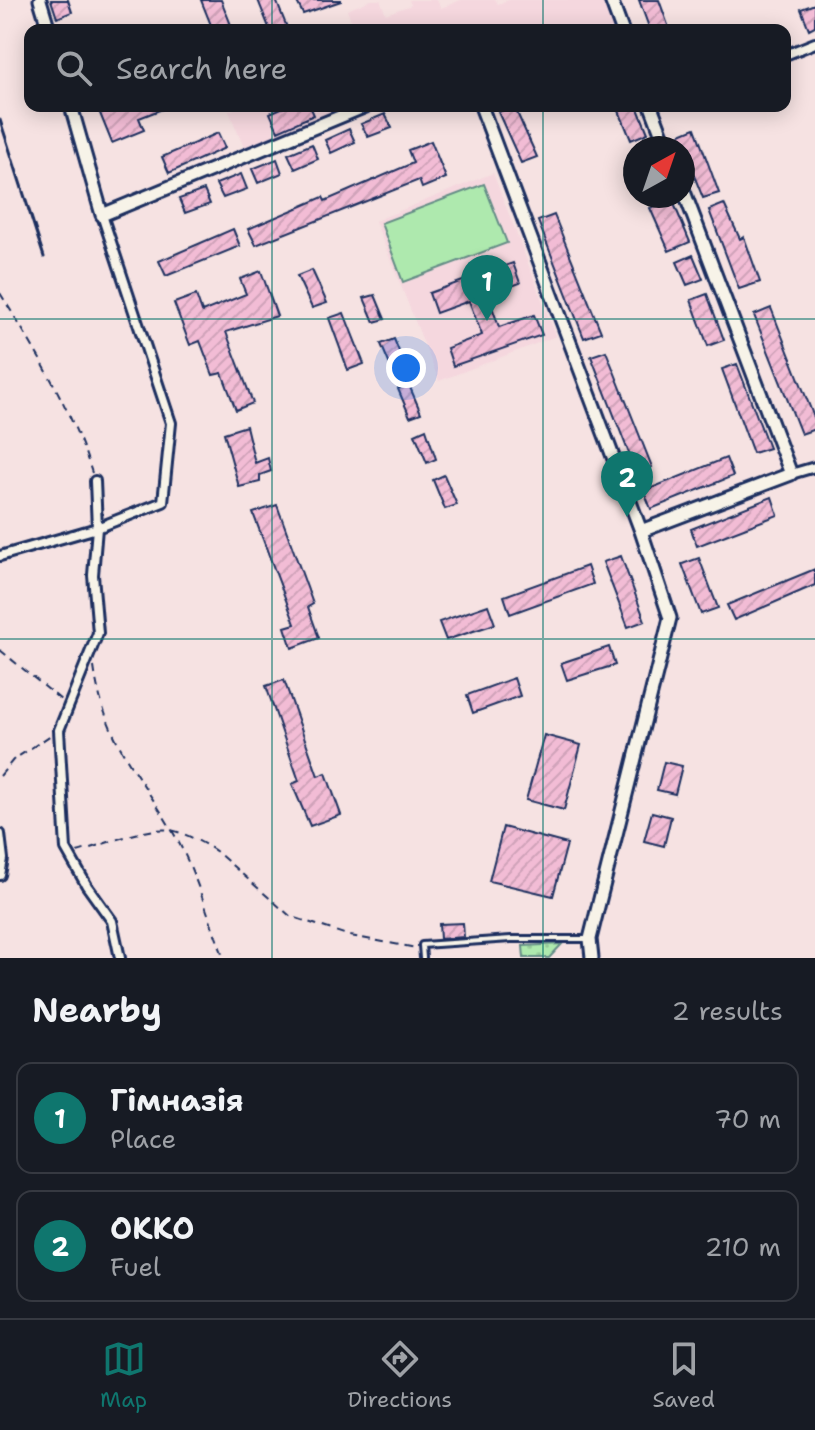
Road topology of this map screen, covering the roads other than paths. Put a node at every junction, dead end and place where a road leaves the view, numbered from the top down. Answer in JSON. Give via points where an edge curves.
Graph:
{"nodes":[{"id":1,"x":40,"y":0,"type":"edge"},
{"id":2,"x":611,"y":0,"type":"edge"},
{"id":3,"x":47,"y":24,"type":"edge"},
{"id":4,"x":620,"y":24,"type":"edge"},
{"id":5,"x":815,"y":43,"type":"edge"},
{"id":6,"x":791,"y":53,"type":"edge"},
{"id":7,"x":73,"y":112,"type":"edge"},
{"id":8,"x":351,"y":112,"type":"edge"},
{"id":9,"x":483,"y":112,"type":"edge"},
{"id":10,"x":655,"y":112,"type":"edge"},
{"id":11,"x":663,"y":136,"type":"edge"},
{"id":12,"x":690,"y":208,"type":"edge"},
{"id":13,"x":102,"y":215,"type":"junction"},
{"id":14,"x":815,"y":467,"type":"edge"},
{"id":15,"x":791,"y":474,"type":"junction"},
{"id":16,"x":95,"y":481,"type":"road end"},
{"id":17,"x":97,"y":528,"type":"junction"},
{"id":18,"x":641,"y":531,"type":"junction"},
{"id":19,"x":0,"y":556,"type":"edge"},
{"id":20,"x":0,"y":834,"type":"edge"},
{"id":21,"x":0,"y":875,"type":"edge"},
{"id":22,"x":590,"y":939,"type":"junction"},
{"id":23,"x":120,"y":958,"type":"edge"},
{"id":24,"x":423,"y":958,"type":"edge"},
{"id":25,"x":592,"y":958,"type":"edge"}],
"edges":[{"from":1,"to":3,"type":"street"},
{"from":2,"to":4,"type":"street"},
{"from":5,"to":6,"type":"street"},
{"from":7,"to":13,"type":"street"},
{"from":8,"to":13,"type":"street"},
{"from":9,"to":18,"type":"street"},
{"from":10,"to":11,"type":"street"},
{"from":12,"to":15,"type":"street"},
{"from":13,"to":17,"type":"street","via":[[171,423],[163,502]]},
{"from":14,"to":15,"type":"street"},
{"from":15,"to":18,"type":"street"},
{"from":16,"to":17,"type":"street"},
{"from":17,"to":19,"type":"street"},
{"from":17,"to":23,"type":"street","via":[[93,575],[98,633],[59,730],[66,849],[112,921]]},
{"from":18,"to":22,"type":"street","via":[[670,618]]},
{"from":20,"to":21,"type":"street"},
{"from":22,"to":24,"type":"lane","via":[[422,945]]},
{"from":22,"to":25,"type":"street"}]}
